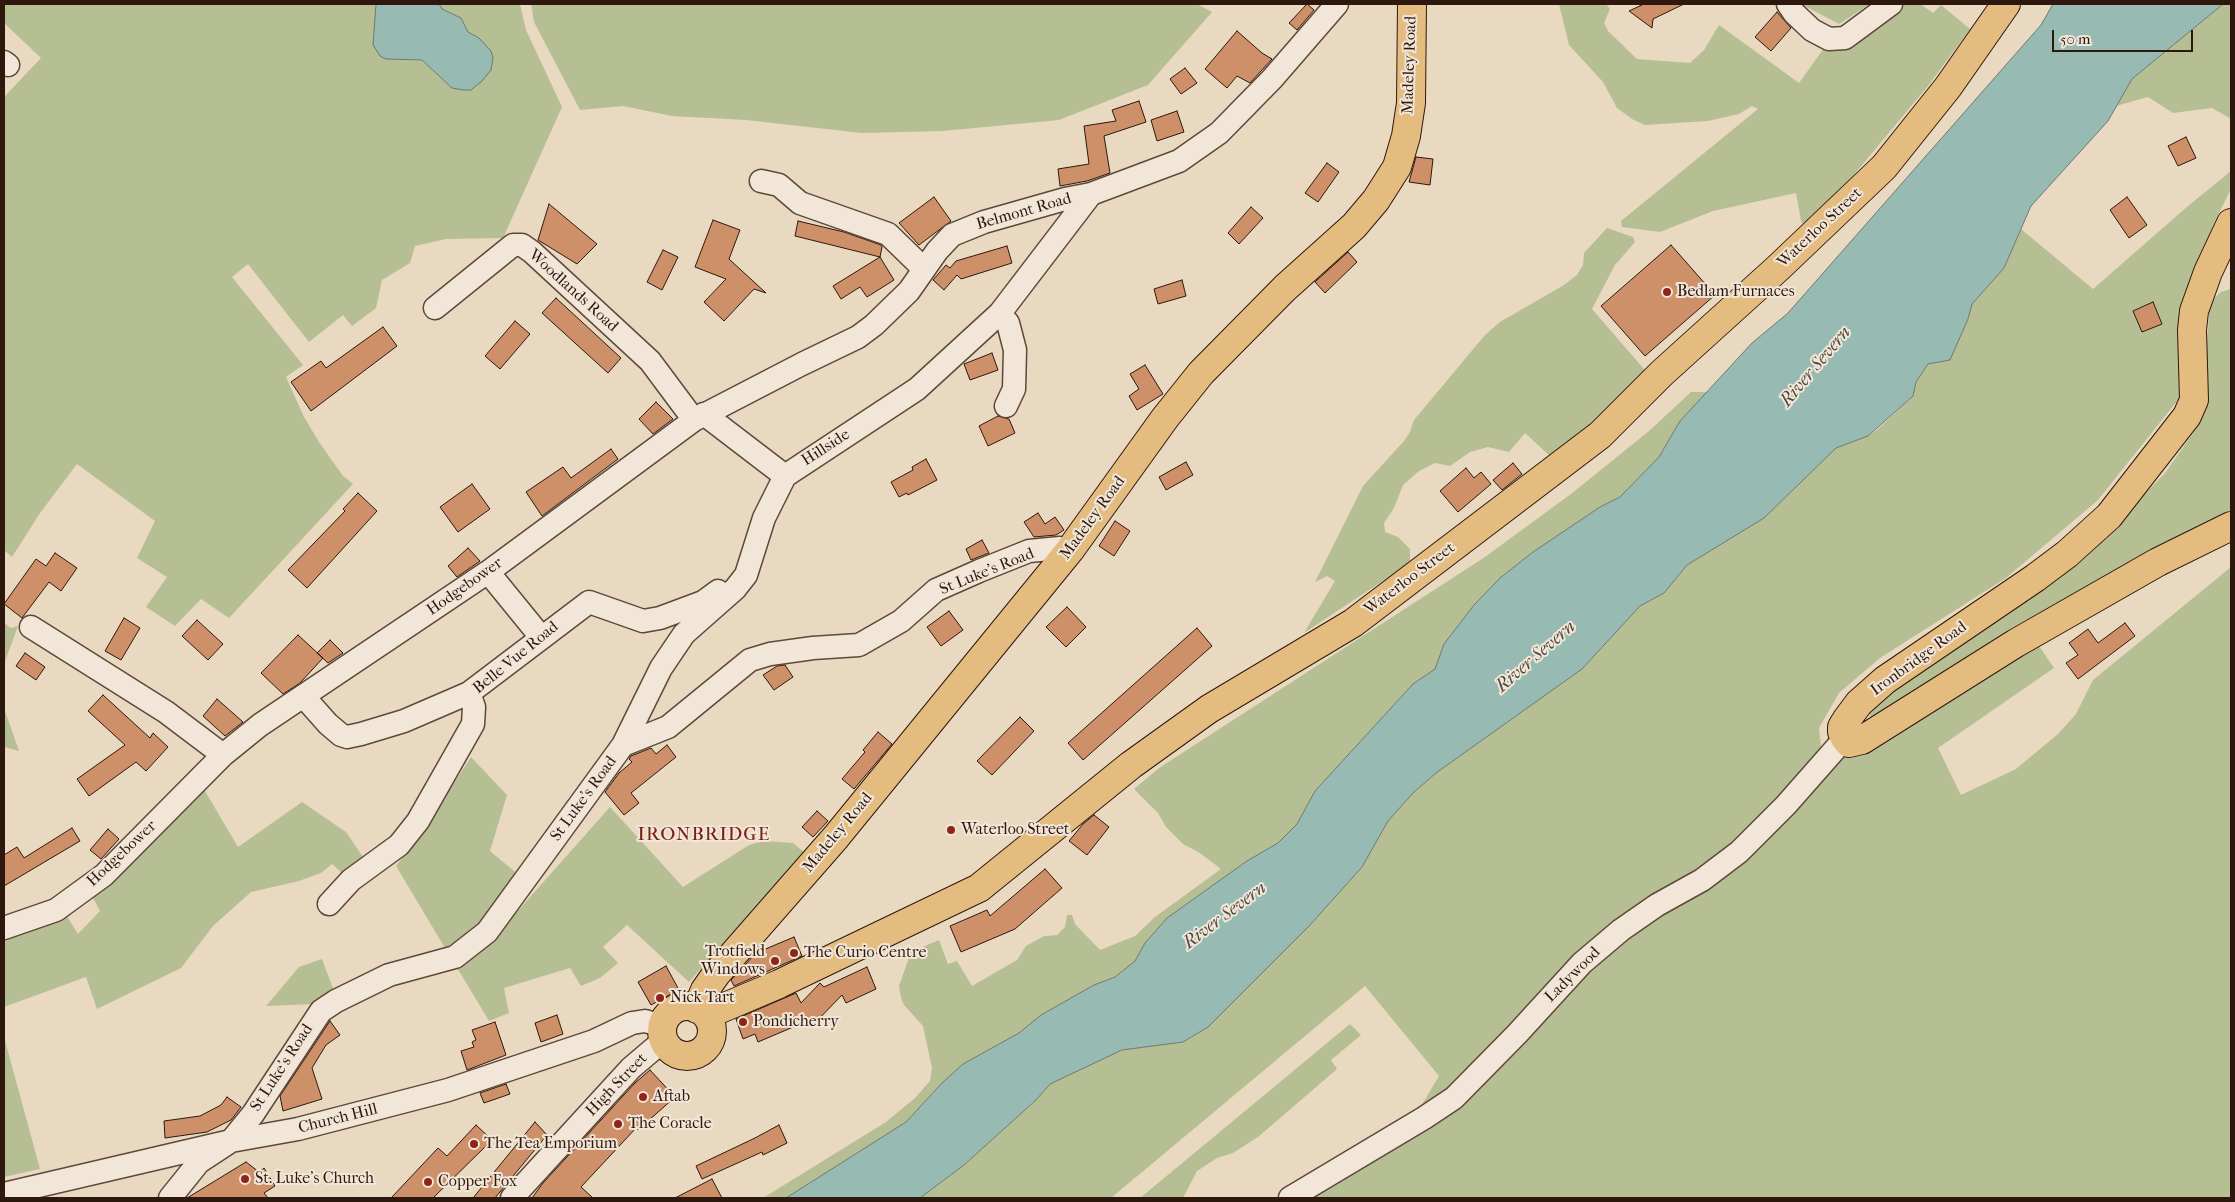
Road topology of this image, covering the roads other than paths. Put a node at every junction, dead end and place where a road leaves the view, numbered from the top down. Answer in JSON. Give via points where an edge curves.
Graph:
{"nodes":[{"id":1,"x":1337,"y":4,"type":"edge"},
{"id":2,"x":1412,"y":4,"type":"edge"},
{"id":3,"x":1788,"y":4,"type":"edge"},
{"id":4,"x":1892,"y":4,"type":"edge"},
{"id":5,"x":2006,"y":4,"type":"edge"},
{"id":6,"x":761,"y":181,"type":"dead end"},
{"id":7,"x":1091,"y":194,"type":"junction"},
{"id":8,"x":2231,"y":224,"type":"edge"},
{"id":9,"x":924,"y":269,"type":"junction"},
{"id":10,"x":435,"y":308,"type":"dead end"},
{"id":11,"x":1000,"y":314,"type":"junction"},
{"id":12,"x":1006,"y":406,"type":"dead end"},
{"id":13,"x":699,"y":417,"type":"junction"},
{"id":14,"x":784,"y":476,"type":"junction"},
{"id":15,"x":2231,"y":526,"type":"edge"},
{"id":16,"x":1070,"y":550,"type":"junction"},
{"id":17,"x":488,"y":572,"type":"junction"},
{"id":18,"x":746,"y":575,"type":"junction"},
{"id":19,"x":31,"y":627,"type":"dead end"},
{"id":20,"x":541,"y":637,"type":"junction"},
{"id":21,"x":469,"y":693,"type":"junction"},
{"id":22,"x":304,"y":697,"type":"junction"},
{"id":23,"x":1845,"y":738,"type":"junction"},
{"id":24,"x":622,"y":745,"type":"junction"},
{"id":25,"x":223,"y":755,"type":"junction"},
{"id":26,"x":329,"y":904,"type":"dead end"},
{"id":27,"x":4,"y":928,"type":"edge"},
{"id":28,"x":702,"y":1012,"type":"junction"},
{"id":29,"x":664,"y":1033,"type":"junction"},
{"id":30,"x":231,"y":1141,"type":"junction"},
{"id":31,"x":4,"y":1194,"type":"edge"},
{"id":32,"x":170,"y":1198,"type":"edge"},
{"id":33,"x":512,"y":1198,"type":"edge"},
{"id":34,"x":1290,"y":1198,"type":"edge"}],
"edges":[{"from":1,"to":7,"type":"street","name":"Belmont Road","via":[[1277,74],[1219,133],[1179,161]]},
{"from":2,"to":16,"type":"main road","name":"Madeley Road","via":[[1411,103],[1406,136],[1392,176],[1354,226],[1285,288],[1201,372]]},
{"from":3,"to":4,"type":"street","via":[[1812,30],[1829,39],[1845,38]]},
{"from":5,"to":28,"type":"main road","name":"Waterloo Street","via":[[1948,86],[1884,167],[1662,372],[1600,435],[1353,623],[1209,710],[1131,765],[979,888],[787,980]]},
{"from":6,"to":9,"type":"street","via":[[779,185],[800,202],[888,234]]},
{"from":7,"to":9,"type":"street","name":"Belmont Road","via":[[961,231],[947,238]]},
{"from":7,"to":11,"type":"street","name":"Hillside"},
{"from":8,"to":23,"type":"main road","name":"Ironbridge Road","via":[[2194,311],[2194,400],[2187,416],[2109,516],[2035,578],[1885,680],[1859,703],[1847,719],[1842,727]]},
{"from":9,"to":13,"type":"street","name":"Belmont Road","via":[[909,291],[858,337]]},
{"from":10,"to":13,"type":"street","name":"Woodlands Road","via":[[513,245],[522,245],[650,361]]},
{"from":11,"to":12,"type":"street","via":[[1008,323],[1016,350],[1014,389]]},
{"from":11,"to":14,"type":"street","name":"Hillside","via":[[917,388]]},
{"from":13,"to":14,"type":"street","name":"Woodlands Road"},
{"from":13,"to":17,"type":"street","name":"Hodgebower"},
{"from":14,"to":18,"type":"street","name":"Hillside","via":[[764,518]]},
{"from":15,"to":23,"type":"main road","via":[[2158,562],[2016,643],[1862,740],[1849,743]]},
{"from":16,"to":24,"type":"street","name":"St Luke's Road","via":[[1030,551],[936,590],[901,622],[859,645],[813,648],[750,660],[668,727]]},
{"from":16,"to":28,"type":"main road","name":"Madeley Road","via":[[836,836],[716,973],[705,990]]},
{"from":17,"to":20,"type":"street"},
{"from":17,"to":22,"type":"street","name":"Hodgebower"},
{"from":18,"to":20,"type":"street","name":"Belle Vue Road","via":[[703,602],[643,621],[589,602]]},
{"from":18,"to":24,"type":"street","name":"Hillside","via":[[735,589],[684,634],[661,668]]},
{"from":19,"to":25,"type":"street","via":[[166,712]]},
{"from":20,"to":21,"type":"street","name":"Belle Vue Road"},
{"from":21,"to":22,"type":"street","via":[[404,721],[348,737],[334,730]]},
{"from":21,"to":26,"type":"street","name":"Belle Vue Road","via":[[474,707],[473,724],[418,821],[399,845],[351,880]]},
{"from":22,"to":25,"type":"street","name":"Hodgebower","via":[[260,725]]},
{"from":23,"to":34,"type":"street","name":"Ladywood","via":[[1739,852],[1702,880],[1620,930],[1582,962],[1454,1098]]},
{"from":24,"to":30,"type":"street","name":"St Luke's Road","via":[[487,932],[455,957],[389,975],[321,1011],[253,1114]]},
{"from":25,"to":27,"type":"street","name":"Hodgebower","via":[[104,875],[56,910]]},
{"from":28,"to":29,"type":"main road","via":[[683,1007],[676,1009],[666,1019]]},
{"from":28,"to":29,"type":"main road","via":[[712,1029],[709,1044],[697,1054],[674,1052]]},
{"from":29,"to":30,"type":"street","name":"Church Hill","via":[[645,1021],[632,1023],[594,1041],[448,1090],[298,1129]]},
{"from":29,"to":33,"type":"street","name":"High Street"},
{"from":30,"to":31,"type":"street","name":"Church Hill"},
{"from":30,"to":32,"type":"street","via":[[199,1162]]}]}
